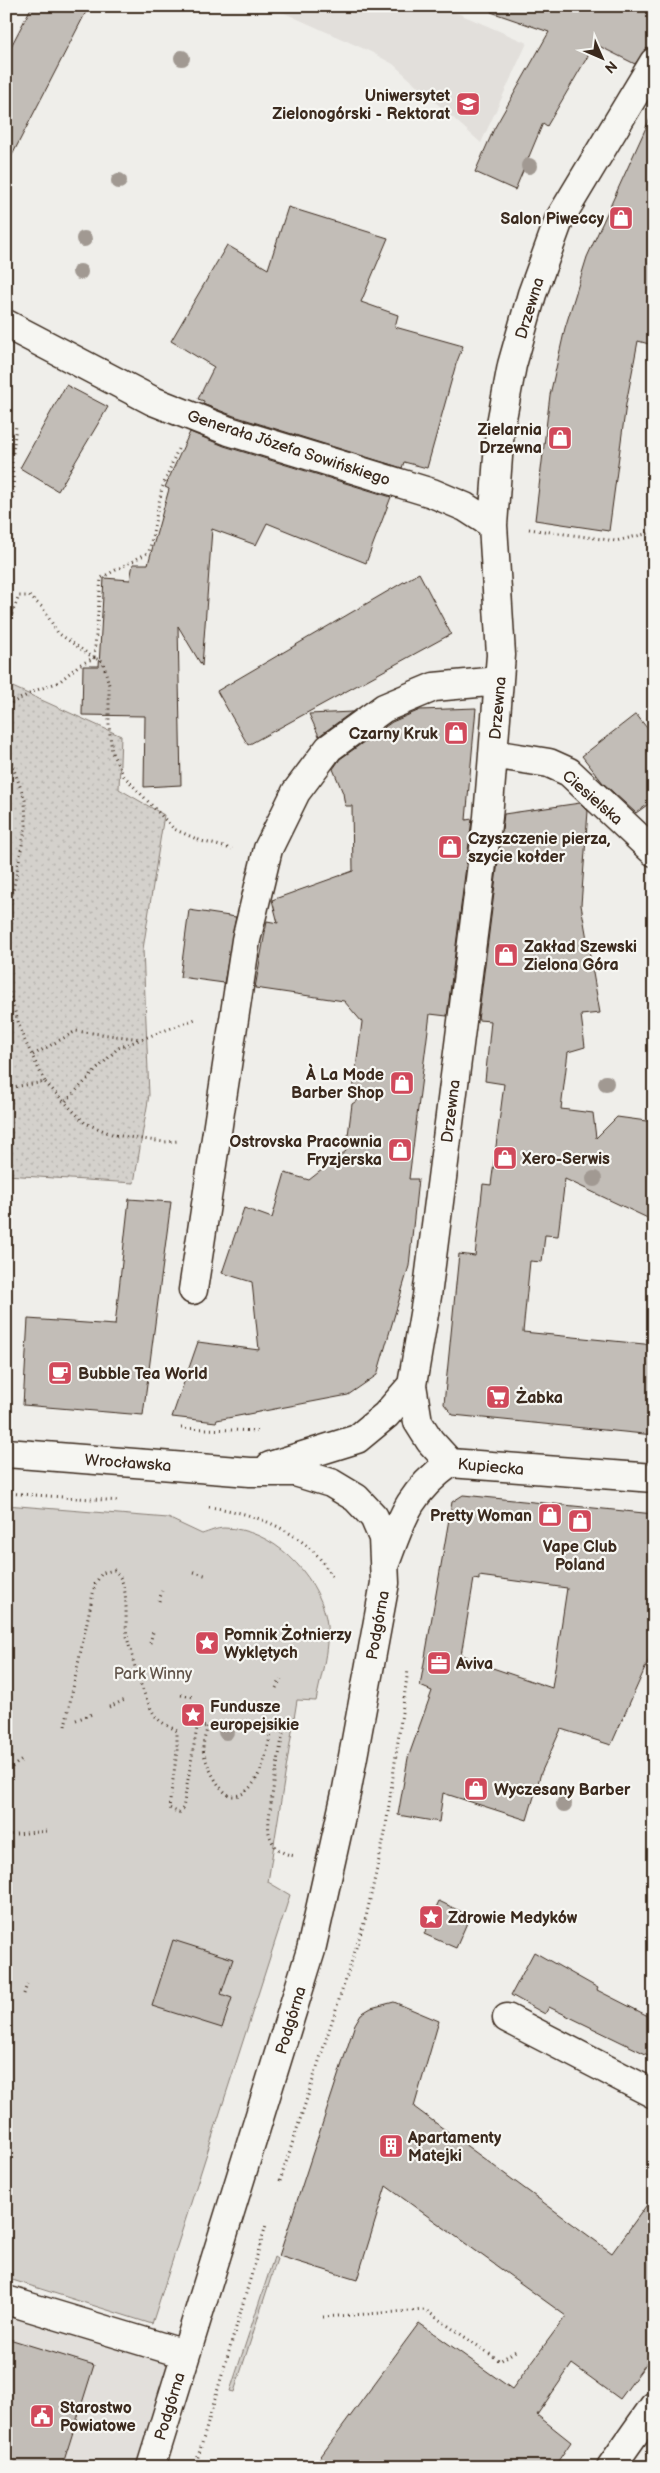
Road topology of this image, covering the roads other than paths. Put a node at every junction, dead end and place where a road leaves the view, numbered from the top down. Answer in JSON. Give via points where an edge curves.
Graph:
{"nodes":[{"id":1,"x":654,"y":62,"type":"edge"},
{"id":2,"x":6,"y":324,"type":"edge"},
{"id":3,"x":493,"y":525,"type":"junction"},
{"id":4,"x":500,"y":681,"type":"junction"},
{"id":5,"x":493,"y":754,"type":"junction"},
{"id":6,"x":654,"y":852,"type":"edge"},
{"id":7,"x":193,"y":1290,"type":"dead end"},
{"id":8,"x":412,"y":1384,"type":"junction"},
{"id":9,"x":6,"y":1453,"type":"edge"},
{"id":10,"x":450,"y":1462,"type":"junction"},
{"id":11,"x":250,"y":1472,"type":"junction"},
{"id":12,"x":654,"y":1478,"type":"edge"},
{"id":13,"x":385,"y":1562,"type":"junction"},
{"id":14,"x":507,"y":2018,"type":"dead end"},
{"id":15,"x":654,"y":2094,"type":"edge"},
{"id":16,"x":6,"y":2300,"type":"edge"},
{"id":17,"x":185,"y":2354,"type":"junction"},
{"id":18,"x":654,"y":2406,"type":"edge"},
{"id":19,"x":151,"y":2467,"type":"edge"},
{"id":20,"x":612,"y":2467,"type":"edge"}],
"edges":[{"from":1,"to":3,"type":"street","name":"Drzewna","via":[[559,220],[532,294],[512,365],[500,429]]},
{"from":2,"to":3,"type":"street","name":"Generała Józefa Sowińskiego","via":[[153,401],[229,431],[432,493],[465,507]]},
{"from":3,"to":4,"type":"street","name":"Drzewna"},
{"from":4,"to":5,"type":"street","name":"Drzewna"},
{"from":4,"to":7,"type":"street","via":[[434,687],[384,708],[329,748],[296,792],[268,849],[246,940]]},
{"from":5,"to":6,"type":"street","name":"Ciesielska","via":[[550,763],[568,772]]},
{"from":5,"to":8,"type":"street","name":"Drzewna","via":[[488,817],[427,1296]]},
{"from":8,"to":10,"type":"street","name":"Drzewna","via":[[418,1422]]},
{"from":8,"to":11,"type":"street","via":[[386,1415],[357,1439]]},
{"from":9,"to":11,"type":"street","name":"Wrocławska"},
{"from":10,"to":12,"type":"street","name":"Kupiecka"},
{"from":10,"to":13,"type":"street","name":"Kupiecka","via":[[419,1488],[403,1515]]},
{"from":11,"to":13,"type":"street","name":"Wrocławska","via":[[295,1472],[331,1483],[356,1498],[374,1517],[383,1538]]},
{"from":13,"to":17,"type":"street","name":"Podgórna","via":[[385,1583],[348,1780],[311,1950]]},
{"from":14,"to":15,"type":"street"},
{"from":16,"to":17,"type":"street"},
{"from":17,"to":19,"type":"street","name":"Podgórna"},
{"from":18,"to":20,"type":"street"}]}
